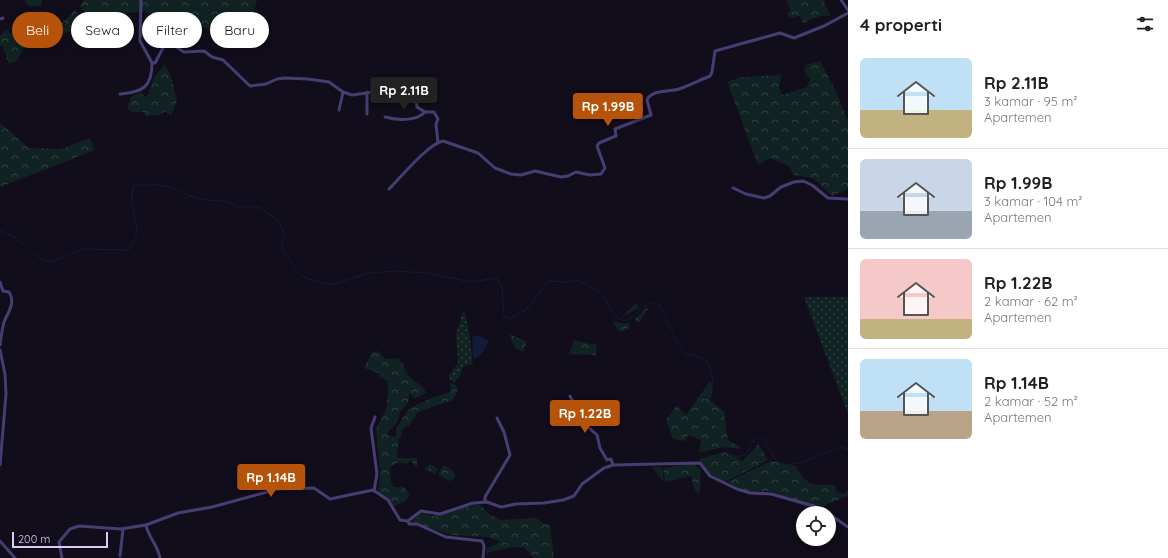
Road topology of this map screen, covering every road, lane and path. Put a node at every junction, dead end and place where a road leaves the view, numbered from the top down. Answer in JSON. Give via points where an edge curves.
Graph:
{"nodes":[{"id":1,"x":141,"y":0,"type":"edge"},
{"id":2,"x":841,"y":0,"type":"edge"},
{"id":3,"x":848,"y":10,"type":"edge"},
{"id":4,"x":848,"y":13,"type":"edge"},
{"id":5,"x":163,"y":48,"type":"edge"},
{"id":6,"x":179,"y":48,"type":"edge"},
{"id":7,"x":152,"y":63,"type":"junction"},
{"id":8,"x":343,"y":92,"type":"junction"},
{"id":9,"x":367,"y":92,"type":"junction"},
{"id":10,"x":120,"y":94,"type":"dead end"},
{"id":11,"x":339,"y":110,"type":"dead end"},
{"id":12,"x":425,"y":112,"type":"junction"},
{"id":13,"x":367,"y":114,"type":"dead end"},
{"id":14,"x":385,"y":117,"type":"dead end"},
{"id":15,"x":438,"y":143,"type":"junction"},
{"id":16,"x":389,"y":188,"type":"dead end"},
{"id":17,"x":734,"y":188,"type":"dead end"},
{"id":18,"x":848,"y":199,"type":"edge"},
{"id":19,"x":0,"y":282,"type":"edge"},
{"id":20,"x":0,"y":345,"type":"edge"},
{"id":21,"x":0,"y":350,"type":"edge"},
{"id":22,"x":2,"y":369,"type":"edge"},
{"id":23,"x":570,"y":396,"type":"dead end"},
{"id":24,"x":375,"y":417,"type":"dead end"},
{"id":25,"x":497,"y":418,"type":"dead end"},
{"id":26,"x":0,"y":465,"type":"edge"},
{"id":27,"x":613,"y":465,"type":"junction"},
{"id":28,"x":374,"y":491,"type":"junction"},
{"id":29,"x":485,"y":502,"type":"junction"},
{"id":30,"x":814,"y":506,"type":"edge"},
{"id":31,"x":836,"y":519,"type":"edge"},
{"id":32,"x":408,"y":521,"type":"junction"},
{"id":33,"x":146,"y":525,"type":"junction"},
{"id":34,"x":848,"y":527,"type":"edge"},
{"id":35,"x":123,"y":529,"type":"junction"},
{"id":36,"x":0,"y":541,"type":"edge"},
{"id":37,"x":120,"y":556,"type":"dead end"},
{"id":38,"x":15,"y":558,"type":"edge"},
{"id":39,"x":62,"y":558,"type":"edge"},
{"id":40,"x":160,"y":558,"type":"edge"},
{"id":41,"x":483,"y":558,"type":"edge"}],
"edges":[{"from":1,"to":7,"type":"street","via":[[140,41]]},
{"from":2,"to":3,"type":"street"},
{"from":4,"to":15,"type":"street","via":[[794,38],[780,33],[715,51],[710,76],[677,90],[668,89],[652,95],[647,100],[651,115],[615,129],[616,136],[599,142],[597,146],[605,168],[601,174],[576,172],[560,177],[535,171],[511,174],[494,168],[478,153],[449,142]]},
{"from":5,"to":7,"type":"street","via":[[155,63]]},
{"from":6,"to":8,"type":"street","via":[[184,52],[204,52],[223,60],[250,86],[266,84],[277,79],[308,79],[329,82]]},
{"from":7,"to":10,"type":"street","via":[[151,79],[146,86]]},
{"from":8,"to":9,"type":"street","via":[[352,95]]},
{"from":8,"to":11,"type":"street"},
{"from":9,"to":12,"type":"street","via":[[415,90],[417,107]]},
{"from":9,"to":13,"type":"street"},
{"from":12,"to":14,"type":"street","via":[[422,116],[408,119]]},
{"from":12,"to":15,"type":"street","via":[[434,112],[438,119]]},
{"from":15,"to":16,"type":"street"},
{"from":17,"to":18,"type":"street","via":[[764,198],[769,197],[780,187],[803,181],[828,198]]},
{"from":19,"to":20,"type":"street","via":[[3,291],[11,295],[12,305],[4,324]]},
{"from":21,"to":22,"type":"street"},
{"from":22,"to":26,"type":"street","via":[[6,406]]},
{"from":23,"to":27,"type":"street","via":[[585,424],[597,435],[600,448],[607,460],[611,459]]},
{"from":24,"to":28,"type":"street","via":[[371,428],[377,474]]},
{"from":25,"to":29,"type":"street","via":[[510,455],[485,497]]},
{"from":27,"to":29,"type":"street","via":[[604,468],[582,484],[574,496],[568,499],[501,507]]},
{"from":27,"to":30,"type":"street","via":[[700,463],[710,476],[737,489],[750,493],[771,494]]},
{"from":28,"to":32,"type":"street","via":[[388,500],[400,520]]},
{"from":28,"to":33,"type":"street","via":[[330,499],[314,488],[278,489],[212,507],[178,513]]},
{"from":29,"to":32,"type":"street","via":[[472,503],[440,514],[421,511]]},
{"from":31,"to":34,"type":"street"},
{"from":32,"to":41,"type":"street","via":[[409,524],[417,524],[446,537],[482,541]]},
{"from":33,"to":35,"type":"street"},
{"from":33,"to":40,"type":"street","via":[[147,532],[159,550]]},
{"from":35,"to":37,"type":"street"},
{"from":35,"to":39,"type":"street","via":[[79,526],[70,529],[60,542]]},
{"from":36,"to":38,"type":"street"}]}
